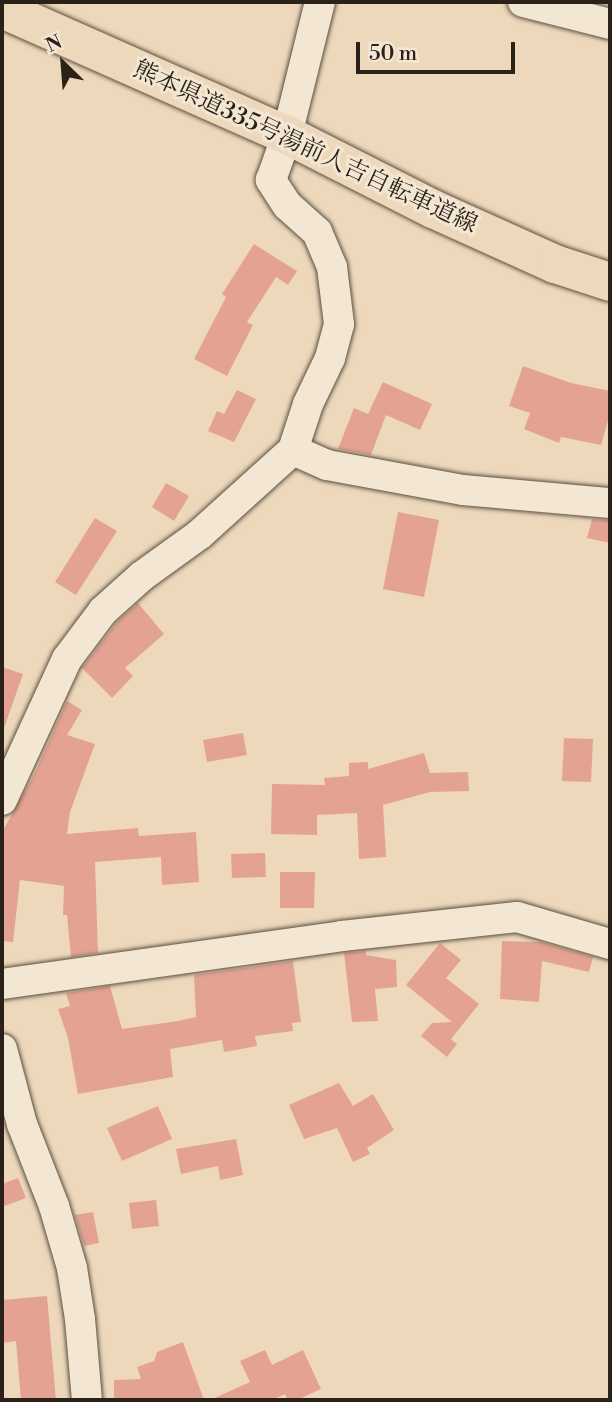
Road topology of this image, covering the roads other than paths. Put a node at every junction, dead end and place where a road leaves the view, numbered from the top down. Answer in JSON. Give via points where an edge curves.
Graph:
{"nodes":[{"id":1,"x":320,"y":2,"type":"edge"},
{"id":2,"x":523,"y":2,"type":"edge"},
{"id":3,"x":2,"y":9,"type":"edge"},
{"id":4,"x":610,"y":24,"type":"edge"},
{"id":5,"x":286,"y":135,"type":"junction"},
{"id":6,"x":610,"y":282,"type":"edge"},
{"id":7,"x":293,"y":450,"type":"junction"},
{"id":8,"x":610,"y":503,"type":"edge"},
{"id":9,"x":2,"y":800,"type":"edge"},
{"id":10,"x":610,"y":944,"type":"edge"},
{"id":11,"x":2,"y":984,"type":"edge"},
{"id":12,"x":2,"y":1049,"type":"edge"},
{"id":13,"x":88,"y":1400,"type":"edge"}],
"edges":[{"from":1,"to":5,"type":"street"},
{"from":2,"to":4,"type":"street"},
{"from":3,"to":5,"type":"main road","name":"熊本県道335号湯前人吉自転車道線"},
{"from":5,"to":6,"type":"main road","name":"熊本県道335号湯前人吉自転車道線","via":[[433,209],[555,264]]},
{"from":5,"to":7,"type":"street","via":[[271,180],[287,205],[317,232],[332,267],[338,324],[330,358]]},
{"from":7,"to":8,"type":"street","via":[[327,465],[463,490]]},
{"from":7,"to":9,"type":"street","via":[[200,534],[103,611],[67,659]]},
{"from":10,"to":11,"type":"street","via":[[517,917],[342,936]]},
{"from":12,"to":13,"type":"street","via":[[22,1124],[72,1268]]}]}
